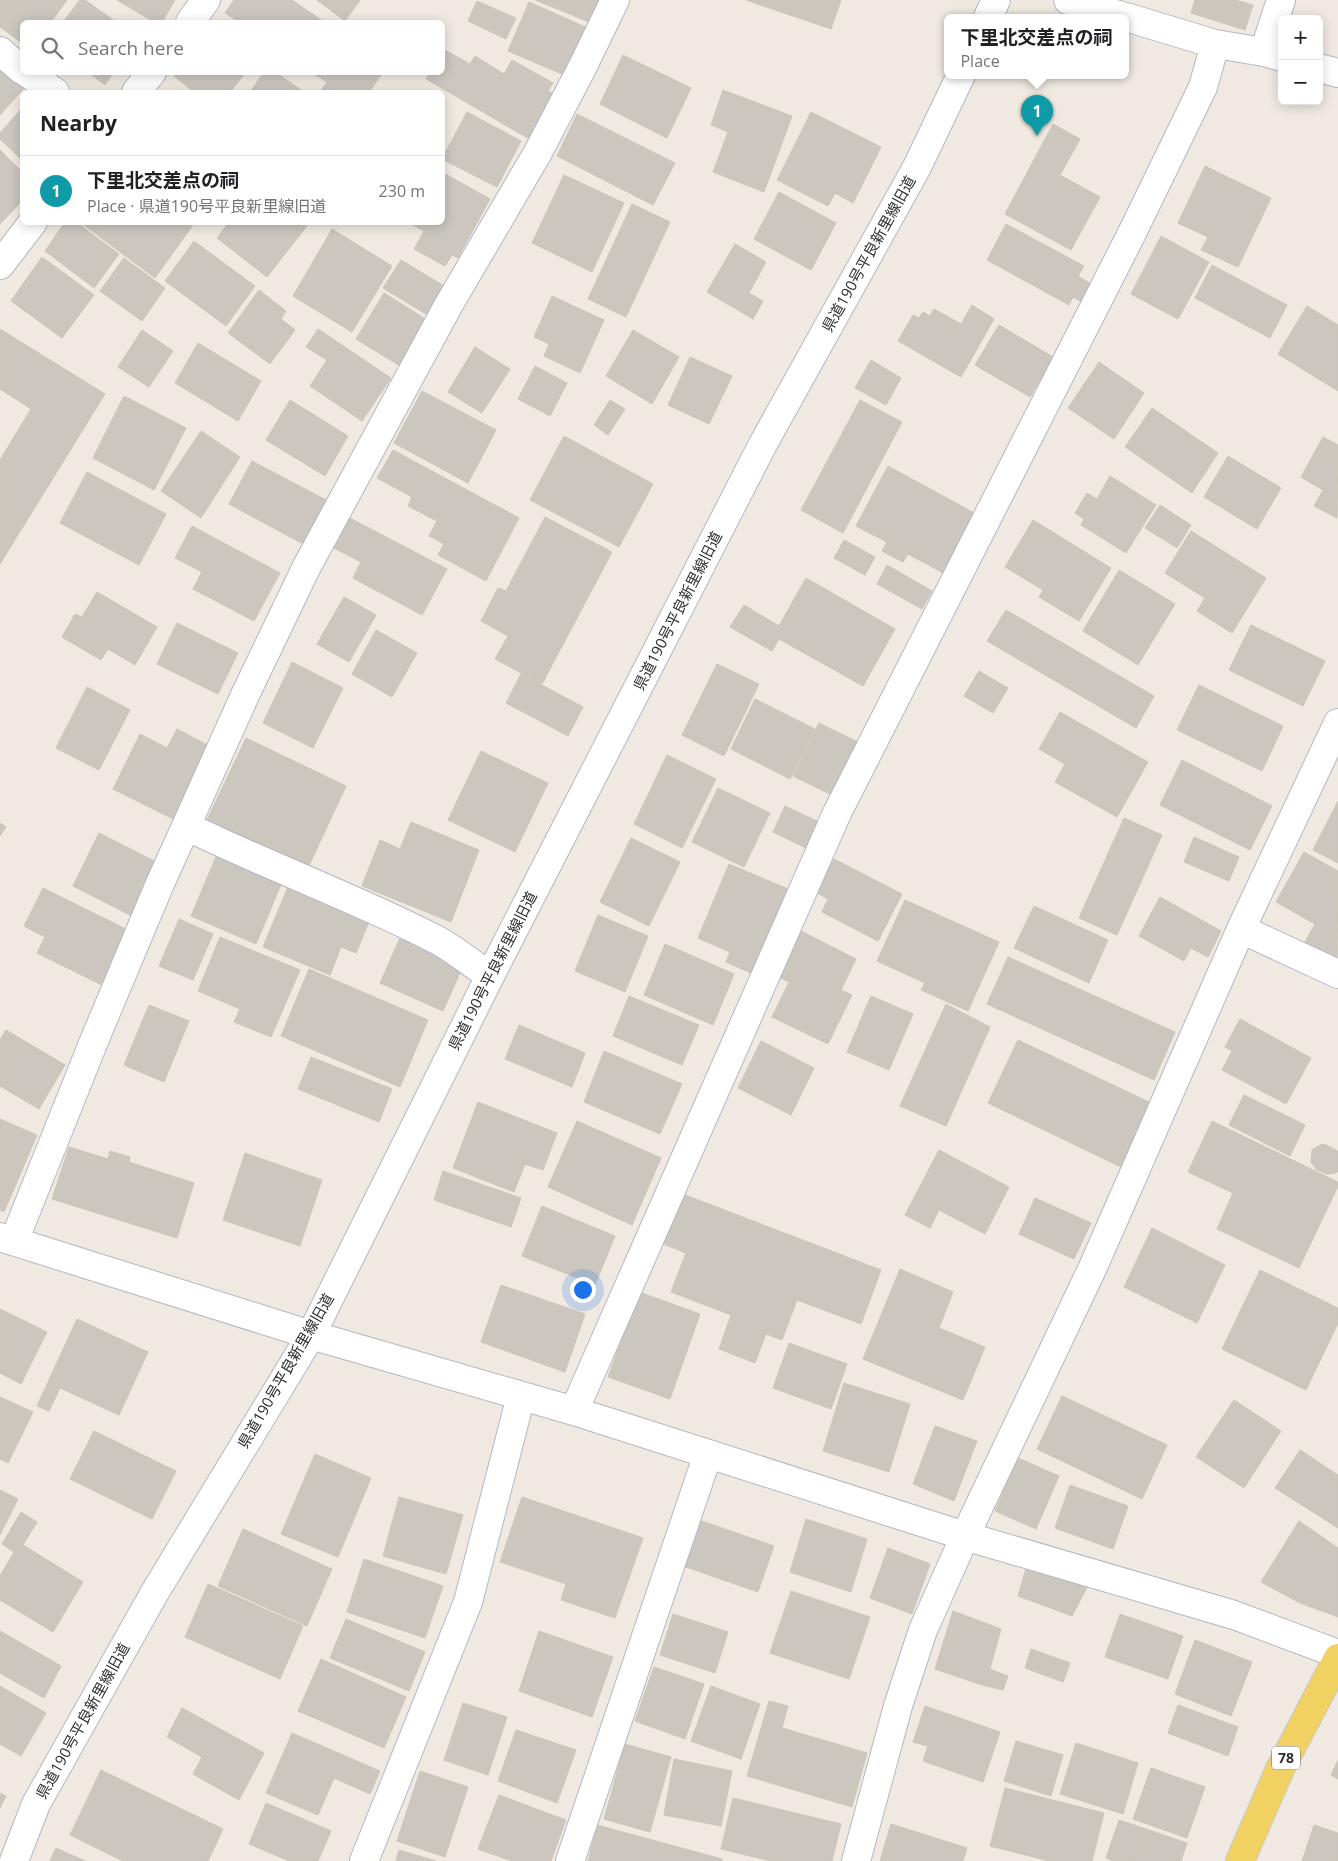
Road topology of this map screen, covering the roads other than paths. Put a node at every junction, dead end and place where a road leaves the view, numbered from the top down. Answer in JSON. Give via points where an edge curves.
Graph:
{"nodes":[{"id":1,"x":206,"y":0,"type":"edge"},
{"id":2,"x":615,"y":0,"type":"edge"},
{"id":3,"x":996,"y":0,"type":"edge"},
{"id":4,"x":1068,"y":0,"type":"edge"},
{"id":5,"x":1281,"y":0,"type":"edge"},
{"id":6,"x":989,"y":14,"type":"edge"},
{"id":7,"x":1116,"y":14,"type":"edge"},
{"id":8,"x":1129,"y":18,"type":"edge"},
{"id":9,"x":191,"y":20,"type":"edge"},
{"id":10,"x":1215,"y":44,"type":"junction"},
{"id":11,"x":0,"y":51,"type":"edge"},
{"id":12,"x":1273,"y":54,"type":"edge"},
{"id":13,"x":20,"y":68,"type":"edge"},
{"id":14,"x":1323,"y":69,"type":"edge"},
{"id":15,"x":1338,"y":73,"type":"edge"},
{"id":16,"x":30,"y":75,"type":"edge"},
{"id":17,"x":150,"y":75,"type":"edge"},
{"id":18,"x":958,"y":79,"type":"edge"},
{"id":19,"x":52,"y":90,"type":"edge"},
{"id":20,"x":138,"y":90,"type":"edge"},
{"id":21,"x":31,"y":225,"type":"edge"},
{"id":22,"x":0,"y":265,"type":"edge"},
{"id":23,"x":1338,"y":722,"type":"edge"},
{"id":24,"x":186,"y":826,"type":"junction"},
{"id":25,"x":1241,"y":929,"type":"junction"},
{"id":26,"x":1338,"y":974,"type":"edge"},
{"id":27,"x":490,"y":976,"type":"junction"},
{"id":28,"x":7,"y":1239,"type":"edge"},
{"id":29,"x":311,"y":1335,"type":"junction"},
{"id":30,"x":521,"y":1396,"type":"junction"},
{"id":31,"x":574,"y":1411,"type":"junction"},
{"id":32,"x":708,"y":1454,"type":"junction"},
{"id":33,"x":966,"y":1536,"type":"junction"},
{"id":34,"x":1338,"y":1654,"type":"edge"},
{"id":35,"x":1338,"y":1658,"type":"edge"},
{"id":36,"x":14,"y":1861,"type":"edge"},
{"id":37,"x":364,"y":1861,"type":"edge"},
{"id":38,"x":570,"y":1861,"type":"edge"},
{"id":39,"x":856,"y":1861,"type":"edge"},
{"id":40,"x":1240,"y":1861,"type":"edge"}],
"edges":[{"from":1,"to":9,"type":"street"},
{"from":2,"to":24,"type":"street","via":[[536,154],[448,306],[306,568]]},
{"from":3,"to":6,"type":"street"},
{"from":4,"to":7,"type":"street"},
{"from":5,"to":12,"type":"street"},
{"from":8,"to":10,"type":"street"},
{"from":10,"to":12,"type":"street"},
{"from":10,"to":31,"type":"street","via":[[1203,87],[1136,224],[836,813]]},
{"from":11,"to":13,"type":"street"},
{"from":14,"to":15,"type":"street"},
{"from":16,"to":19,"type":"street"},
{"from":17,"to":20,"type":"street"},
{"from":18,"to":27,"type":"street","name":"県道190号平良新里線旧道","via":[[917,167],[763,444]]},
{"from":21,"to":22,"type":"street"},
{"from":23,"to":25,"type":"street"},
{"from":24,"to":27,"type":"street","via":[[441,942]]},
{"from":24,"to":28,"type":"street"},
{"from":25,"to":26,"type":"street"},
{"from":25,"to":33,"type":"street","via":[[1092,1267]]},
{"from":27,"to":29,"type":"street","name":"県道190号平良新里線旧道"},
{"from":28,"to":29,"type":"street"},
{"from":29,"to":30,"type":"street"},
{"from":29,"to":36,"type":"street","name":"県道190号平良新里線旧道","via":[[141,1618],[36,1804]]},
{"from":30,"to":31,"type":"street"},
{"from":30,"to":37,"type":"street","via":[[468,1602]]},
{"from":31,"to":32,"type":"street"},
{"from":32,"to":33,"type":"street"},
{"from":32,"to":38,"type":"street"},
{"from":33,"to":34,"type":"street","via":[[1234,1615]]},
{"from":33,"to":39,"type":"street","via":[[923,1630],[898,1706]]},
{"from":35,"to":40,"type":"main road","number":"78","via":[[1280,1769]]}]}
